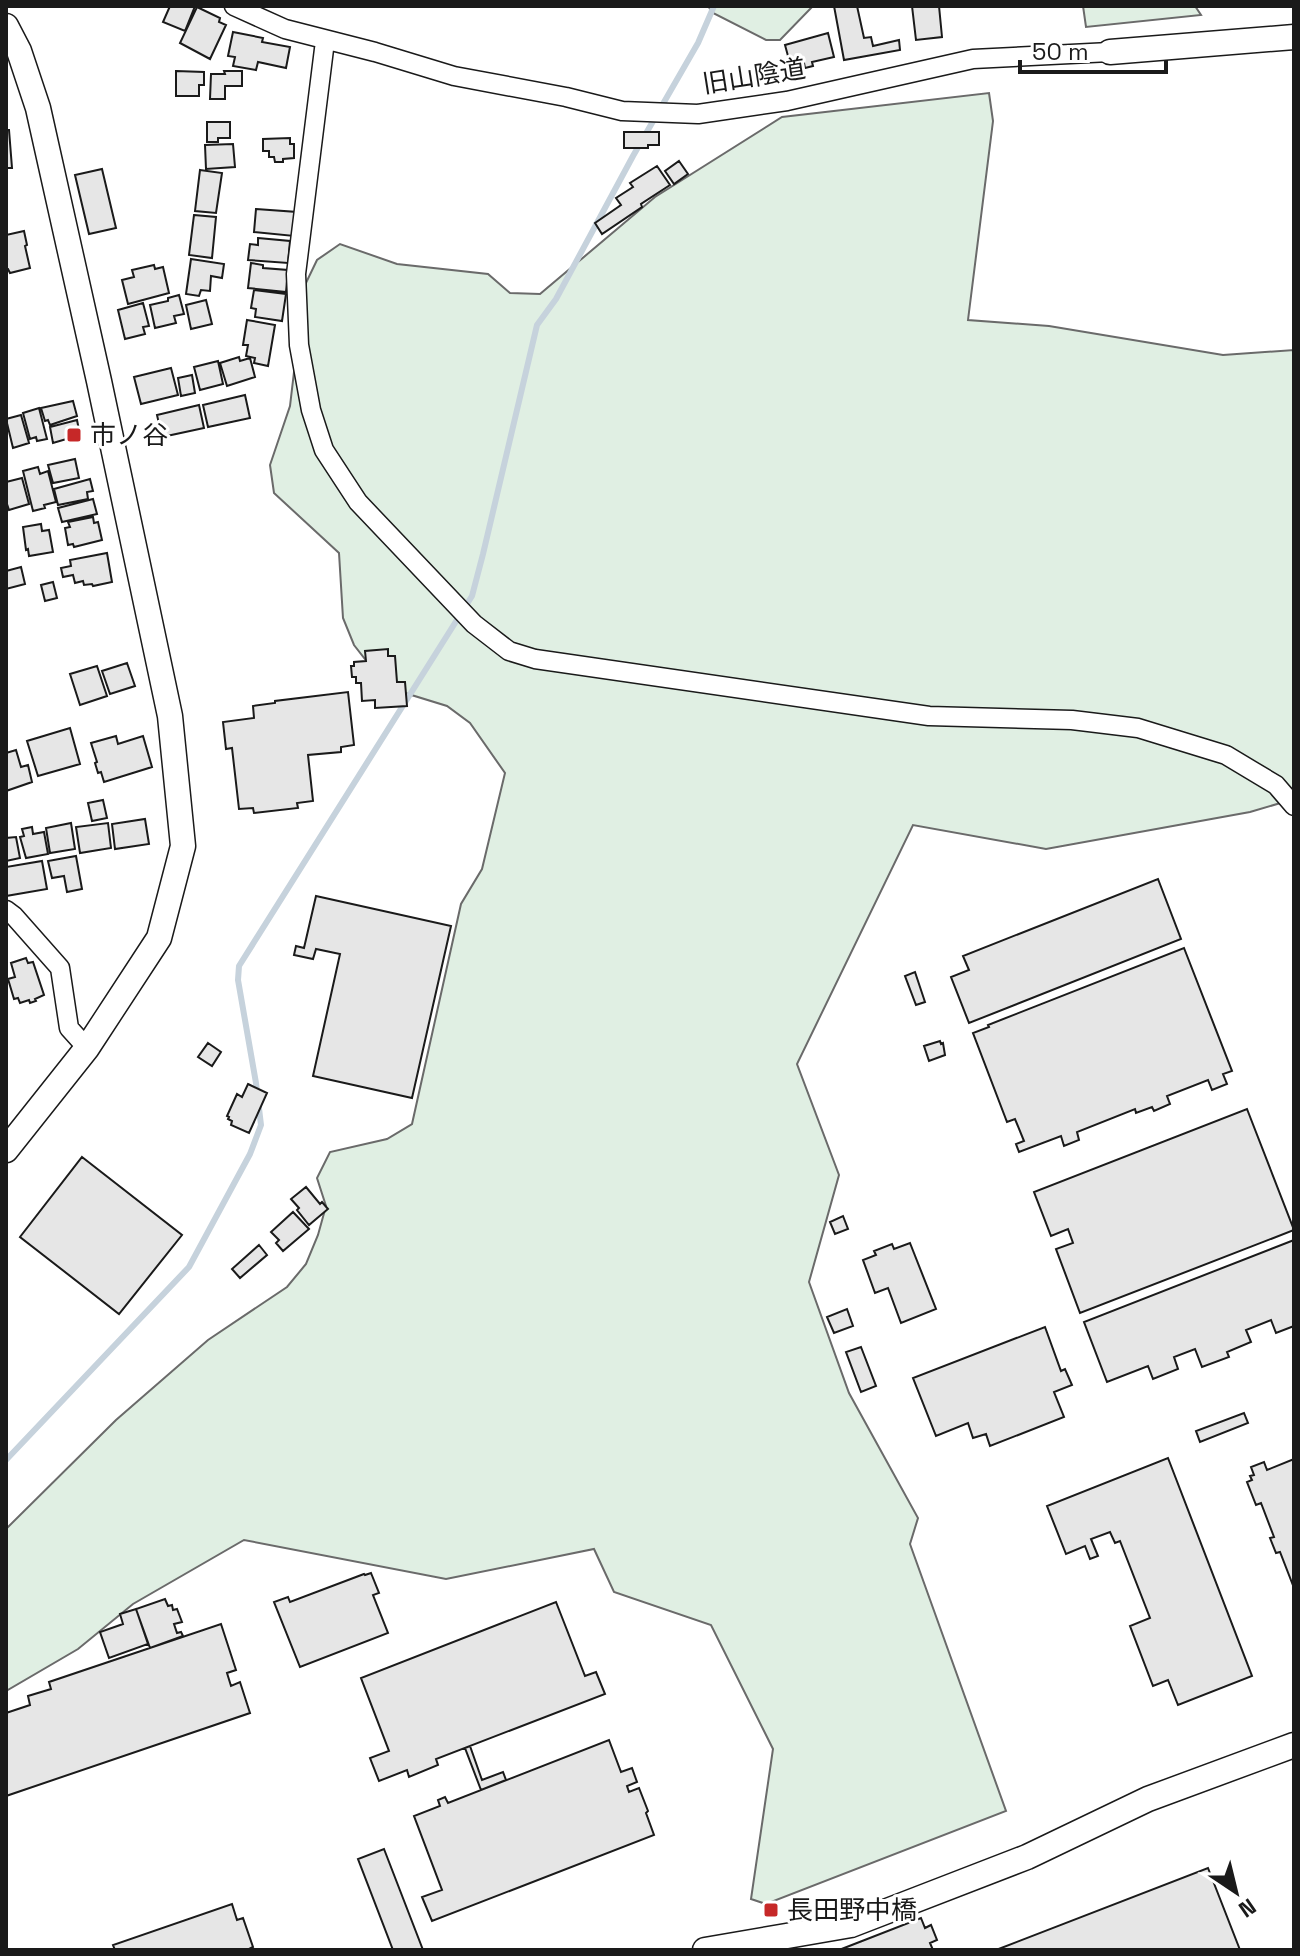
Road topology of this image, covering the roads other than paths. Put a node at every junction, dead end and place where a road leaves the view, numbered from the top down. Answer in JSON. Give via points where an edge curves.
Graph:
{"nodes":[{"id":1,"x":234,"y":6,"type":"edge"},
{"id":2,"x":6,"y":26,"type":"edge"},
{"id":3,"x":1294,"y":37,"type":"edge"},
{"id":4,"x":325,"y":41,"type":"junction"},
{"id":5,"x":1110,"y":52,"type":"joint"},
{"id":6,"x":1294,"y":806,"type":"edge"},
{"id":7,"x":6,"y":910,"type":"edge"},
{"id":8,"x":87,"y":1048,"type":"junction"},
{"id":9,"x":6,"y":1150,"type":"edge"},
{"id":10,"x":1294,"y":1745,"type":"edge"},
{"id":11,"x":707,"y":1950,"type":"edge"}],
"edges":[{"from":1,"to":4,"type":"street","name":"旧山陰道"},
{"from":2,"to":8,"type":"street","via":[[38,108],[99,381],[170,716],[183,846],[159,938]]},
{"from":3,"to":5,"type":"street","name":"旧山陰道"},
{"from":4,"to":5,"type":"street","name":"旧山陰道","via":[[454,76],[622,111],[698,114],[787,101],[973,59]]},
{"from":4,"to":6,"type":"street","via":[[296,274],[299,345],[311,410],[324,450],[358,502],[474,624],[509,651],[535,659],[929,716],[1072,720],[1138,728],[1226,755],[1276,785]]},
{"from":7,"to":8,"type":"street","via":[[60,968],[69,1028]]},
{"from":8,"to":9,"type":"street"},
{"from":10,"to":11,"type":"street","via":[[1148,1799],[1027,1857],[851,1925]]}]}
